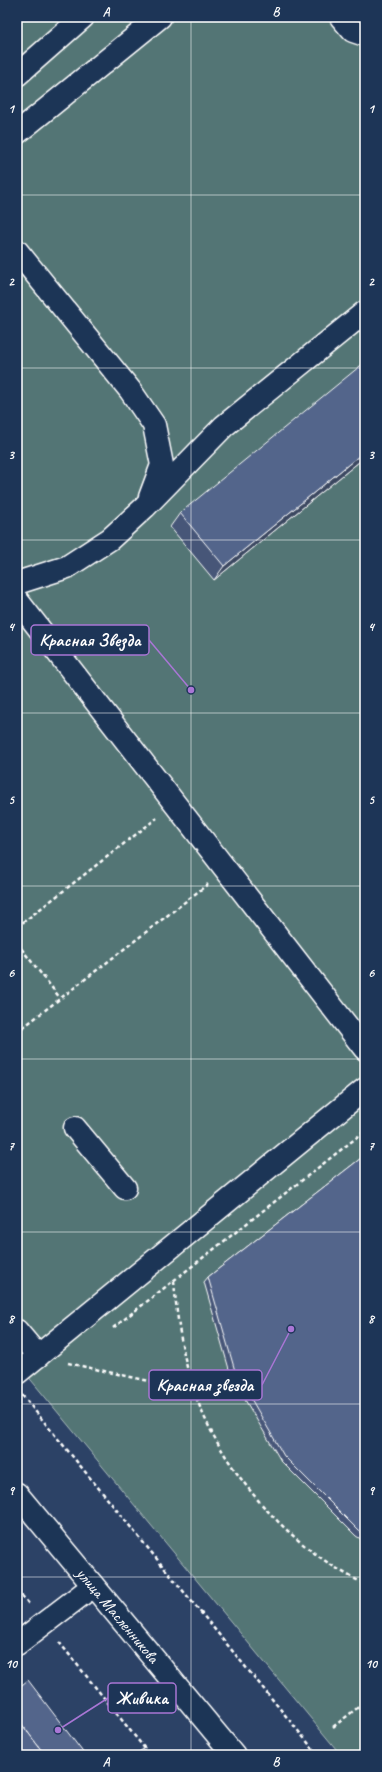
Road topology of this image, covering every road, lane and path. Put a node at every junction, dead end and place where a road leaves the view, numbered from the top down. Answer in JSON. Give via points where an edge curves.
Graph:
{"nodes":[{"id":1,"x":83,"y":17,"type":"edge"},
{"id":2,"x":160,"y":17,"type":"edge"},
{"id":3,"x":341,"y":17,"type":"edge"},
{"id":4,"x":365,"y":35,"type":"edge"},
{"id":5,"x":17,"y":74,"type":"edge"},
{"id":6,"x":17,"y":132,"type":"edge"},
{"id":7,"x":17,"y":251,"type":"edge"},
{"id":8,"x":365,"y":312,"type":"edge"},
{"id":9,"x":146,"y":507,"type":"junction"},
{"id":10,"x":17,"y":583,"type":"edge"},
{"id":11,"x":17,"y":600,"type":"edge"},
{"id":12,"x":175,"y":804,"type":"junction"},
{"id":13,"x":226,"y":870,"type":"junction"},
{"id":14,"x":17,"y":927,"type":"edge"},
{"id":15,"x":17,"y":943,"type":"edge"},
{"id":16,"x":60,"y":998,"type":"junction"},
{"id":17,"x":17,"y":1032,"type":"edge"},
{"id":18,"x":365,"y":1049,"type":"edge"},
{"id":19,"x":365,"y":1089,"type":"edge"},
{"id":20,"x":75,"y":1128,"type":"dead end"},
{"id":21,"x":365,"y":1131,"type":"edge"},
{"id":22,"x":125,"y":1188,"type":"dead end"},
{"id":23,"x":174,"y":1280,"type":"junction"},
{"id":24,"x":111,"y":1329,"type":"dead end"},
{"id":25,"x":17,"y":1331,"type":"edge"},
{"id":26,"x":38,"y":1356,"type":"junction"},
{"id":27,"x":74,"y":1358,"type":"dead end"},
{"id":28,"x":68,"y":1363,"type":"junction"},
{"id":29,"x":62,"y":1368,"type":"dead end"},
{"id":30,"x":17,"y":1373,"type":"edge"},
{"id":31,"x":194,"y":1392,"type":"junction"},
{"id":32,"x":22,"y":1394,"type":"dead end"},
{"id":33,"x":17,"y":1494,"type":"edge"},
{"id":34,"x":365,"y":1584,"type":"edge"},
{"id":35,"x":93,"y":1586,"type":"junction"},
{"id":36,"x":17,"y":1590,"type":"edge"},
{"id":37,"x":44,"y":1623,"type":"junction"},
{"id":38,"x":17,"y":1644,"type":"edge"},
{"id":39,"x":365,"y":1702,"type":"edge"},
{"id":40,"x":333,"y":1727,"type":"dead end"},
{"id":41,"x":150,"y":1755,"type":"edge"},
{"id":42,"x":234,"y":1755,"type":"edge"},
{"id":43,"x":318,"y":1755,"type":"edge"}],
"edges":[{"from":1,"to":5,"type":"main road"},
{"from":2,"to":6,"type":"main road"},
{"from":3,"to":4,"type":"main road","via":[[353,31]]},
{"from":7,"to":9,"type":"main road","via":[[130,390],[154,425],[162,465]]},
{"from":8,"to":9,"type":"main road","via":[[224,426]]},
{"from":9,"to":10,"type":"main road","via":[[110,539],[67,567]]},
{"from":11,"to":12,"type":"main road"},
{"from":12,"to":13,"type":"main road"},
{"from":12,"to":14,"type":"path"},
{"from":13,"to":16,"type":"path"},
{"from":13,"to":18,"type":"main road"},
{"from":15,"to":16,"type":"path"},
{"from":16,"to":17,"type":"path"},
{"from":19,"to":26,"type":"main road"},
{"from":20,"to":22,"type":"main road"},
{"from":21,"to":23,"type":"path"},
{"from":23,"to":24,"type":"path"},
{"from":23,"to":31,"type":"path","via":[[177,1321]]},
{"from":25,"to":26,"type":"main road"},
{"from":26,"to":30,"type":"main road"},
{"from":27,"to":28,"type":"path"},
{"from":28,"to":29,"type":"path"},
{"from":28,"to":31,"type":"path"},
{"from":31,"to":34,"type":"path","via":[[226,1457],[271,1515],[327,1562]]},
{"from":32,"to":43,"type":"path"},
{"from":33,"to":35,"type":"main road","name":"улица Масленникова"},
{"from":35,"to":37,"type":"main road"},
{"from":35,"to":42,"type":"main road","name":"улица Масленникова"},
{"from":36,"to":37,"type":"path"},
{"from":37,"to":38,"type":"main road"},
{"from":37,"to":41,"type":"path"},
{"from":39,"to":40,"type":"path"}]}
